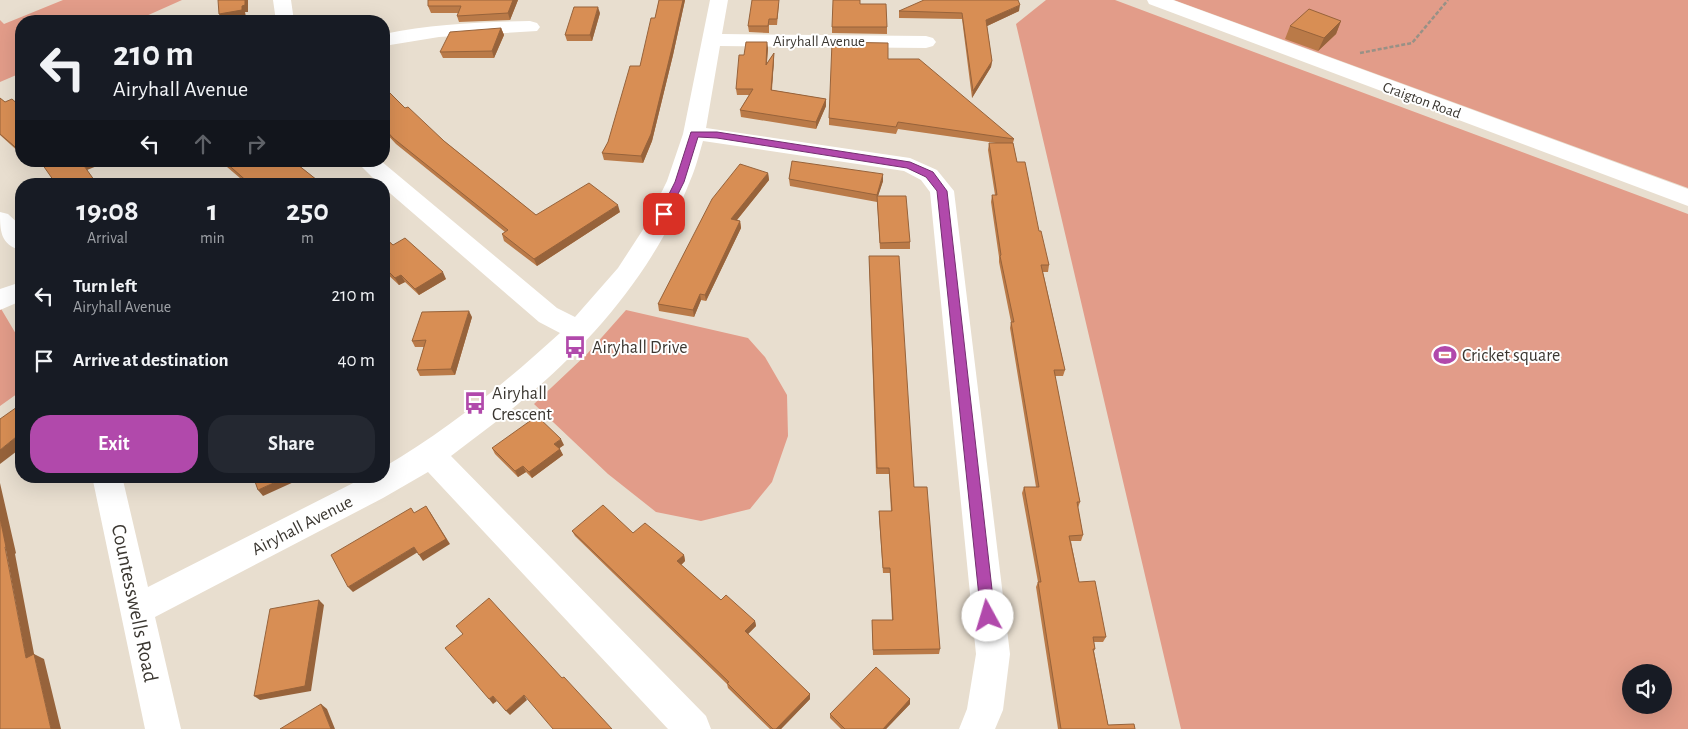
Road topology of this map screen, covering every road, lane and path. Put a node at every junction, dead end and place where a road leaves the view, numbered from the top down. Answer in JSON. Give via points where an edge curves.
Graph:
{"nodes":[{"id":1,"x":282,"y":0,"type":"edge"},
{"id":2,"x":719,"y":0,"type":"edge"},
{"id":3,"x":1156,"y":0,"type":"edge"},
{"id":4,"x":1448,"y":0,"type":"edge"},
{"id":5,"x":283,"y":15,"type":"edge"},
{"id":6,"x":530,"y":27,"type":"dead end"},
{"id":7,"x":390,"y":39,"type":"edge"},
{"id":8,"x":712,"y":40,"type":"junction"},
{"id":9,"x":926,"y":42,"type":"dead end"},
{"id":10,"x":1339,"y":69,"type":"junction"},
{"id":11,"x":694,"y":134,"type":"junction"},
{"id":12,"x":374,"y":167,"type":"edge"},
{"id":13,"x":387,"y":178,"type":"edge"},
{"id":14,"x":390,"y":181,"type":"edge"},
{"id":15,"x":1688,"y":198,"type":"edge"},
{"id":16,"x":0,"y":220,"type":"edge"},
{"id":17,"x":15,"y":235,"type":"edge"},
{"id":18,"x":15,"y":294,"type":"edge"},
{"id":19,"x":0,"y":300,"type":"edge"},
{"id":20,"x":579,"y":331,"type":"junction"},
{"id":21,"x":431,"y":455,"type":"junction"},
{"id":22,"x":390,"y":479,"type":"edge"},
{"id":23,"x":110,"y":483,"type":"edge"},
{"id":24,"x":382,"y":483,"type":"edge"},
{"id":25,"x":137,"y":610,"type":"junction"},
{"id":26,"x":163,"y":729,"type":"edge"},
{"id":27,"x":693,"y":729,"type":"edge"},
{"id":28,"x":977,"y":729,"type":"edge"}],
"edges":[{"from":1,"to":5,"type":"street"},
{"from":2,"to":8,"type":"street","name":"Airyhall Avenue"},
{"from":3,"to":10,"type":"street","name":"Craigton Road"},
{"from":4,"to":10,"type":"path","via":[[1412,43],[1340,58]]},
{"from":6,"to":7,"type":"street","via":[[456,28]]},
{"from":8,"to":9,"type":"street","name":"Airyhall Avenue"},
{"from":8,"to":11,"type":"street","name":"Airyhall Avenue"},
{"from":10,"to":15,"type":"street","name":"Craigton Road"},
{"from":11,"to":20,"type":"street","name":"Airyhall Avenue","via":[[680,182],[656,230],[627,274]]},
{"from":11,"to":28,"type":"street","via":[[910,165],[929,175],[942,191],[993,654],[985,710]]},
{"from":12,"to":13,"type":"street"},
{"from":14,"to":20,"type":"street","via":[[548,315]]},
{"from":16,"to":17,"type":"street"},
{"from":18,"to":19,"type":"street"},
{"from":20,"to":21,"type":"street","name":"Airyhall Avenue","via":[[517,390]]},
{"from":21,"to":22,"type":"street","name":"Airyhall Avenue"},
{"from":21,"to":27,"type":"street"},
{"from":23,"to":25,"type":"street","name":"Countesswells Road"},
{"from":24,"to":25,"type":"street","name":"Airyhall Avenue"},
{"from":25,"to":26,"type":"street","name":"Countesswells Road"}]}
